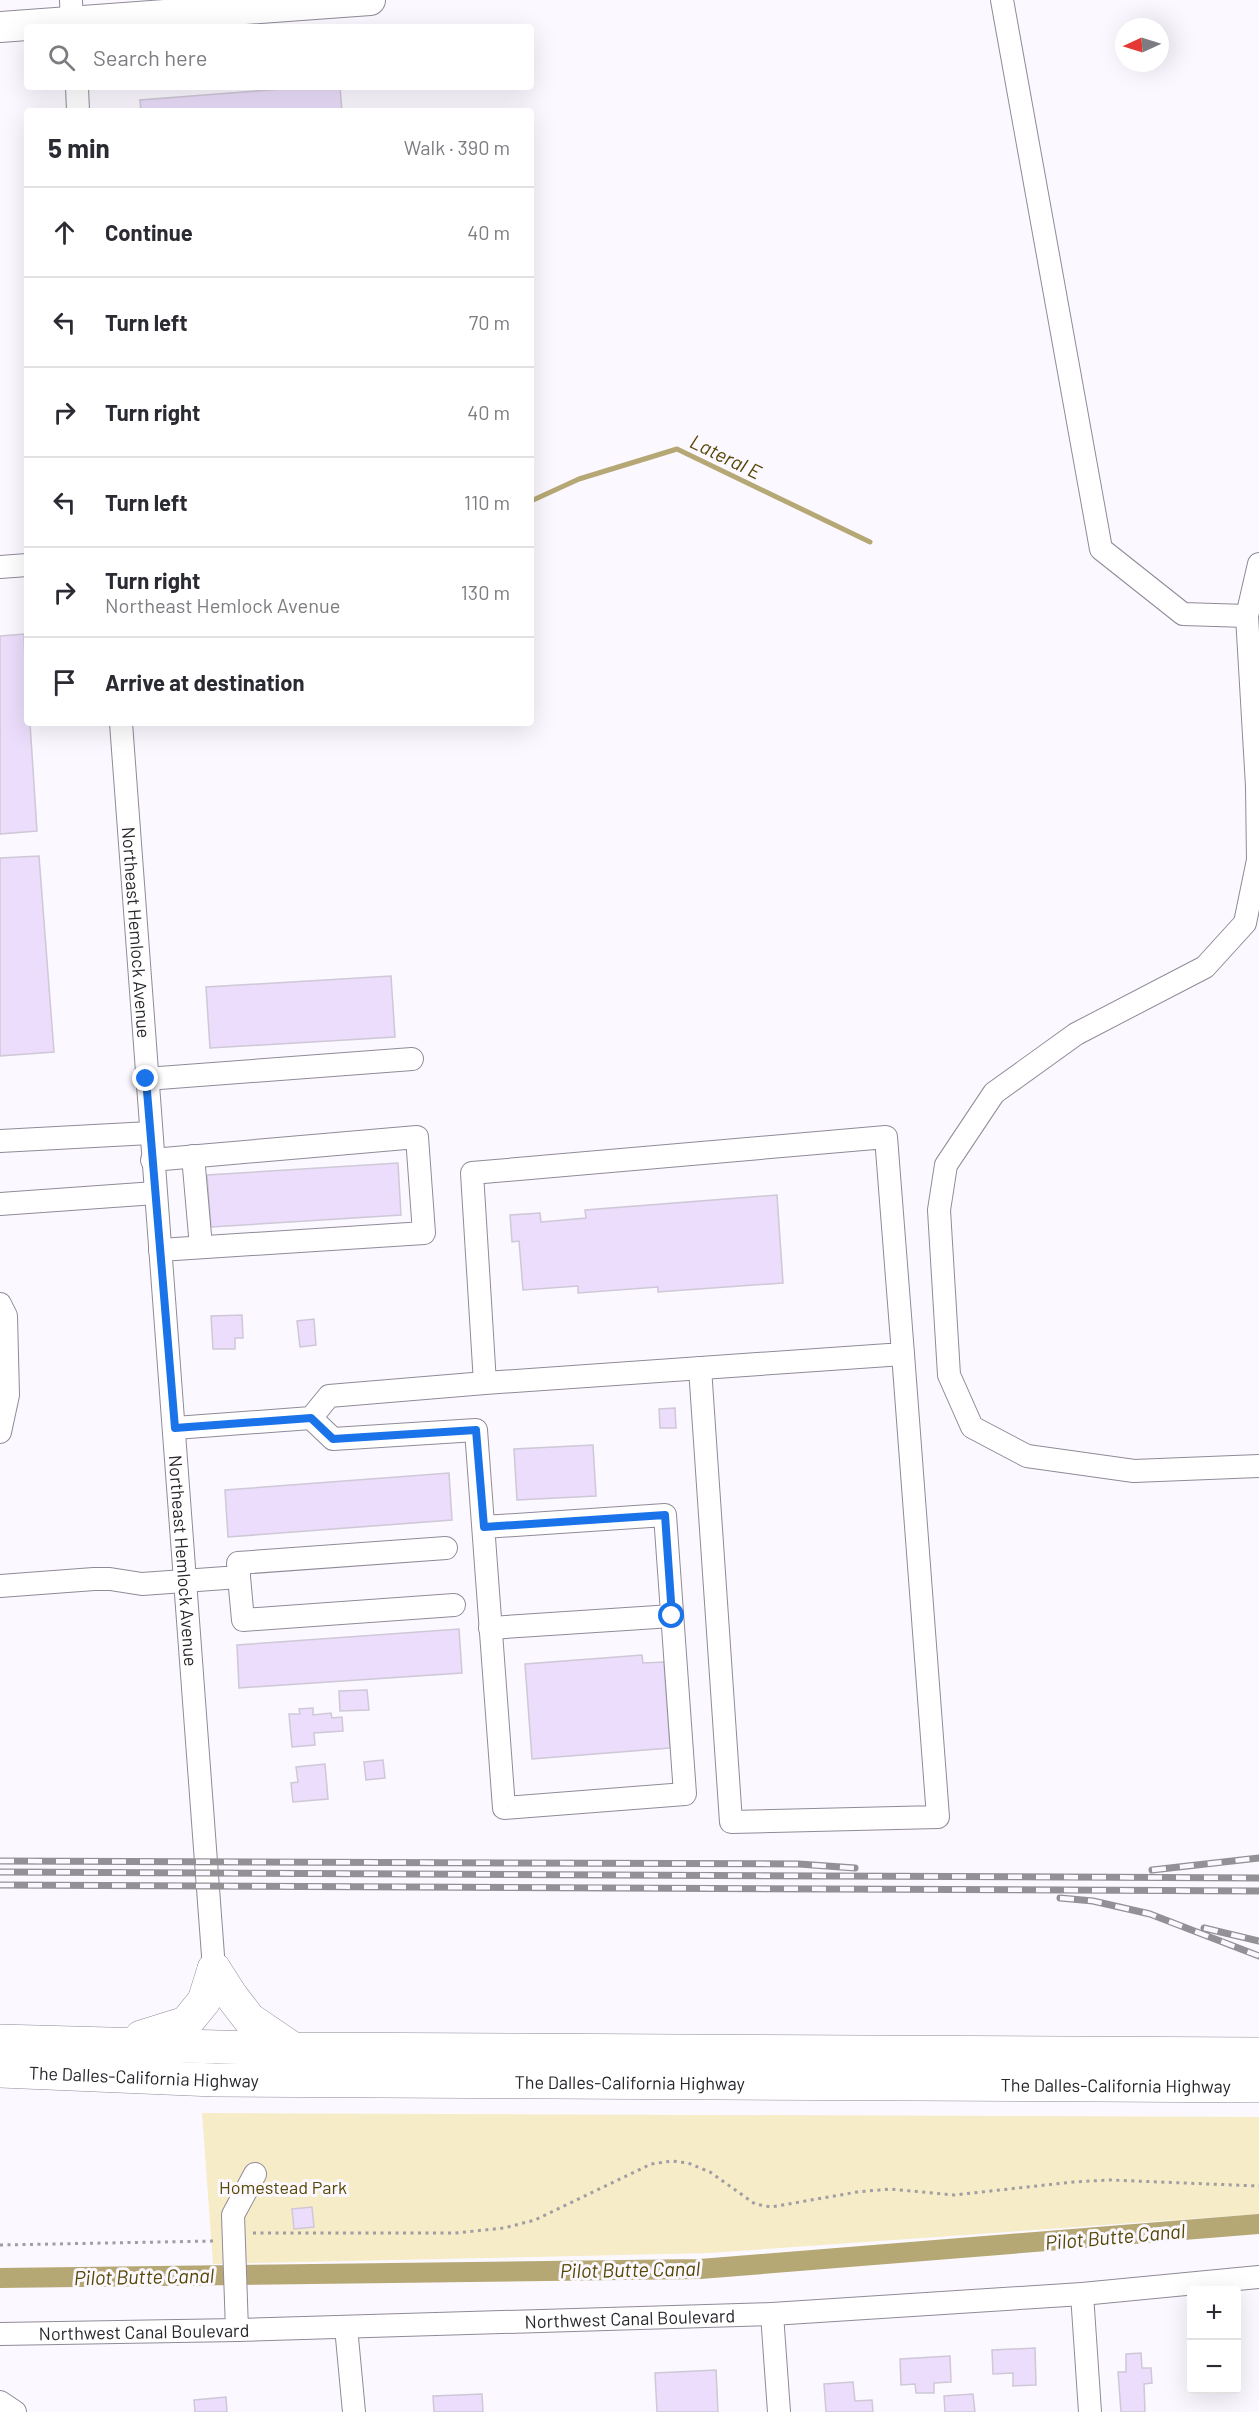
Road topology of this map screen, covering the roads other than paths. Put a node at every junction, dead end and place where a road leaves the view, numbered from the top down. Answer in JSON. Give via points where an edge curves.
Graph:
{"nodes":[{"id":1,"x":370,"y":0,"type":"edge"},
{"id":2,"x":1002,"y":0,"type":"edge"},
{"id":3,"x":72,"y":16,"type":"edge"},
{"id":4,"x":0,"y":27,"type":"edge"},
{"id":5,"x":77,"y":90,"type":"edge"},
{"id":6,"x":78,"y":108,"type":"edge"},
{"id":7,"x":1259,"y":564,"type":"edge"},
{"id":8,"x":24,"y":565,"type":"edge"},
{"id":9,"x":0,"y":567,"type":"edge"},
{"id":10,"x":1247,"y":616,"type":"junction"},
{"id":11,"x":121,"y":726,"type":"edge"},
{"id":12,"x":412,"y":1059,"type":"dead end"},
{"id":13,"x":146,"y":1079,"type":"junction"},
{"id":14,"x":150,"y":1133,"type":"junction"},
{"id":15,"x":0,"y":1141,"type":"edge"},
{"id":16,"x":194,"y":1156,"type":"junction"},
{"id":17,"x":152,"y":1160,"type":"junction"},
{"id":18,"x":155,"y":1193,"type":"junction"},
{"id":19,"x":0,"y":1204,"type":"edge"},
{"id":20,"x":201,"y":1247,"type":"junction"},
{"id":21,"x":160,"y":1250,"type":"junction"},
{"id":22,"x":0,"y":1304,"type":"edge"},
{"id":23,"x":903,"y":1354,"type":"junction"},
{"id":24,"x":700,"y":1368,"type":"junction"},
{"id":25,"x":485,"y":1383,"type":"junction"},
{"id":26,"x":311,"y":1418,"type":"junction"},
{"id":27,"x":175,"y":1428,"type":"junction"},
{"id":28,"x":0,"y":1432,"type":"edge"},
{"id":29,"x":1259,"y":1466,"type":"edge"},
{"id":30,"x":484,"y":1527,"type":"junction"},
{"id":31,"x":446,"y":1548,"type":"dead end"},
{"id":32,"x":239,"y":1577,"type":"junction"},
{"id":33,"x":186,"y":1581,"type":"junction"},
{"id":34,"x":0,"y":1586,"type":"edge"},
{"id":35,"x":454,"y":1605,"type":"dead end"},
{"id":36,"x":672,"y":1616,"type":"junction"},
{"id":37,"x":490,"y":1628,"type":"junction"},
{"id":38,"x":214,"y":1969,"type":"junction"},
{"id":39,"x":0,"y":2041,"type":"edge"},
{"id":40,"x":116,"y":2045,"type":"junction"},
{"id":41,"x":293,"y":2049,"type":"junction"},
{"id":42,"x":1259,"y":2054,"type":"edge"},
{"id":43,"x":0,"y":2071,"type":"edge"},
{"id":44,"x":1259,"y":2086,"type":"edge"},
{"id":45,"x":255,"y":2174,"type":"dead end"},
{"id":46,"x":1259,"y":2277,"type":"edge"},
{"id":47,"x":1082,"y":2294,"type":"junction"},
{"id":48,"x":772,"y":2314,"type":"junction"},
{"id":49,"x":346,"y":2327,"type":"junction"},
{"id":50,"x":237,"y":2330,"type":"junction"},
{"id":51,"x":0,"y":2334,"type":"edge"},
{"id":52,"x":0,"y":2402,"type":"edge"},
{"id":53,"x":15,"y":2412,"type":"edge"},
{"id":54,"x":354,"y":2412,"type":"edge"},
{"id":55,"x":779,"y":2412,"type":"edge"},
{"id":56,"x":1090,"y":2412,"type":"edge"}],
"edges":[{"from":1,"to":3,"type":"main road"},
{"from":2,"to":10,"type":"street","via":[[1101,549],[1183,614]]},
{"from":3,"to":4,"type":"main road"},
{"from":5,"to":6,"type":"street"},
{"from":7,"to":10,"type":"street"},
{"from":8,"to":9,"type":"street"},
{"from":10,"to":29,"type":"street","via":[[1258,860],[1245,922],[1205,967],[1076,1034],[994,1093],[946,1165],[939,1210],[948,1375],[972,1426],[1027,1456],[1134,1471]]},
{"from":11,"to":13,"type":"street","name":"Northeast Hemlock Avenue"},
{"from":12,"to":13,"type":"street"},
{"from":13,"to":14,"type":"street","name":"Northeast Hemlock Avenue"},
{"from":14,"to":15,"type":"street"},
{"from":14,"to":17,"type":"street","name":"Northeast Hemlock Avenue"},
{"from":16,"to":17,"type":"street"},
{"from":16,"to":20,"type":"street"},
{"from":16,"to":20,"type":"street","via":[[417,1137],[424,1233]]},
{"from":17,"to":18,"type":"street","name":"Northeast Hemlock Avenue"},
{"from":18,"to":19,"type":"street"},
{"from":18,"to":21,"type":"street","name":"Northeast Hemlock Avenue"},
{"from":20,"to":21,"type":"street"},
{"from":21,"to":27,"type":"street","name":"Northeast Hemlock Avenue"},
{"from":22,"to":28,"type":"street","via":[[6,1316],[8,1395]]},
{"from":23,"to":24,"type":"street"},
{"from":23,"to":24,"type":"street","via":[[938,1817],[731,1822]]},
{"from":23,"to":25,"type":"street","via":[[886,1137],[472,1173]]},
{"from":24,"to":25,"type":"street"},
{"from":25,"to":26,"type":"street","via":[[329,1396]]},
{"from":26,"to":27,"type":"street"},
{"from":26,"to":30,"type":"street","via":[[333,1439],[476,1430]]},
{"from":27,"to":33,"type":"street","name":"Northeast Hemlock Avenue"},
{"from":30,"to":36,"type":"street","via":[[665,1515]]},
{"from":30,"to":37,"type":"street"},
{"from":31,"to":32,"type":"street","via":[[238,1563]]},
{"from":32,"to":33,"type":"street"},
{"from":32,"to":35,"type":"street","via":[[243,1620]]},
{"from":33,"to":34,"type":"street","via":[[142,1584],[94,1579]]},
{"from":33,"to":38,"type":"street","name":"Northeast Hemlock Avenue"},
{"from":36,"to":37,"type":"street"},
{"from":36,"to":37,"type":"street","via":[[685,1794],[504,1808]]},
{"from":38,"to":40,"type":"highway","via":[[204,2001],[186,2023]]},
{"from":38,"to":41,"type":"highway","via":[[249,2019]]},
{"from":39,"to":40,"type":"highway","name":"The Dalles-California Highway"},
{"from":40,"to":41,"type":"highway","name":"The Dalles-California Highway"},
{"from":41,"to":42,"type":"highway","name":"The Dalles-California Highway"},
{"from":43,"to":44,"type":"highway","name":"The Dalles-California Highway","via":[[250,2080]]},
{"from":45,"to":50,"type":"street","via":[[233,2215]]},
{"from":46,"to":47,"type":"street","name":"Northwest Canal Boulevard"},
{"from":47,"to":48,"type":"street","name":"Northwest Canal Boulevard"},
{"from":47,"to":56,"type":"street"},
{"from":48,"to":49,"type":"street","name":"Northwest Canal Boulevard"},
{"from":48,"to":55,"type":"street"},
{"from":49,"to":50,"type":"street","name":"Northwest Canal Boulevard"},
{"from":49,"to":54,"type":"street"},
{"from":50,"to":51,"type":"street","name":"Northwest Canal Boulevard"},
{"from":52,"to":53,"type":"street"}]}
